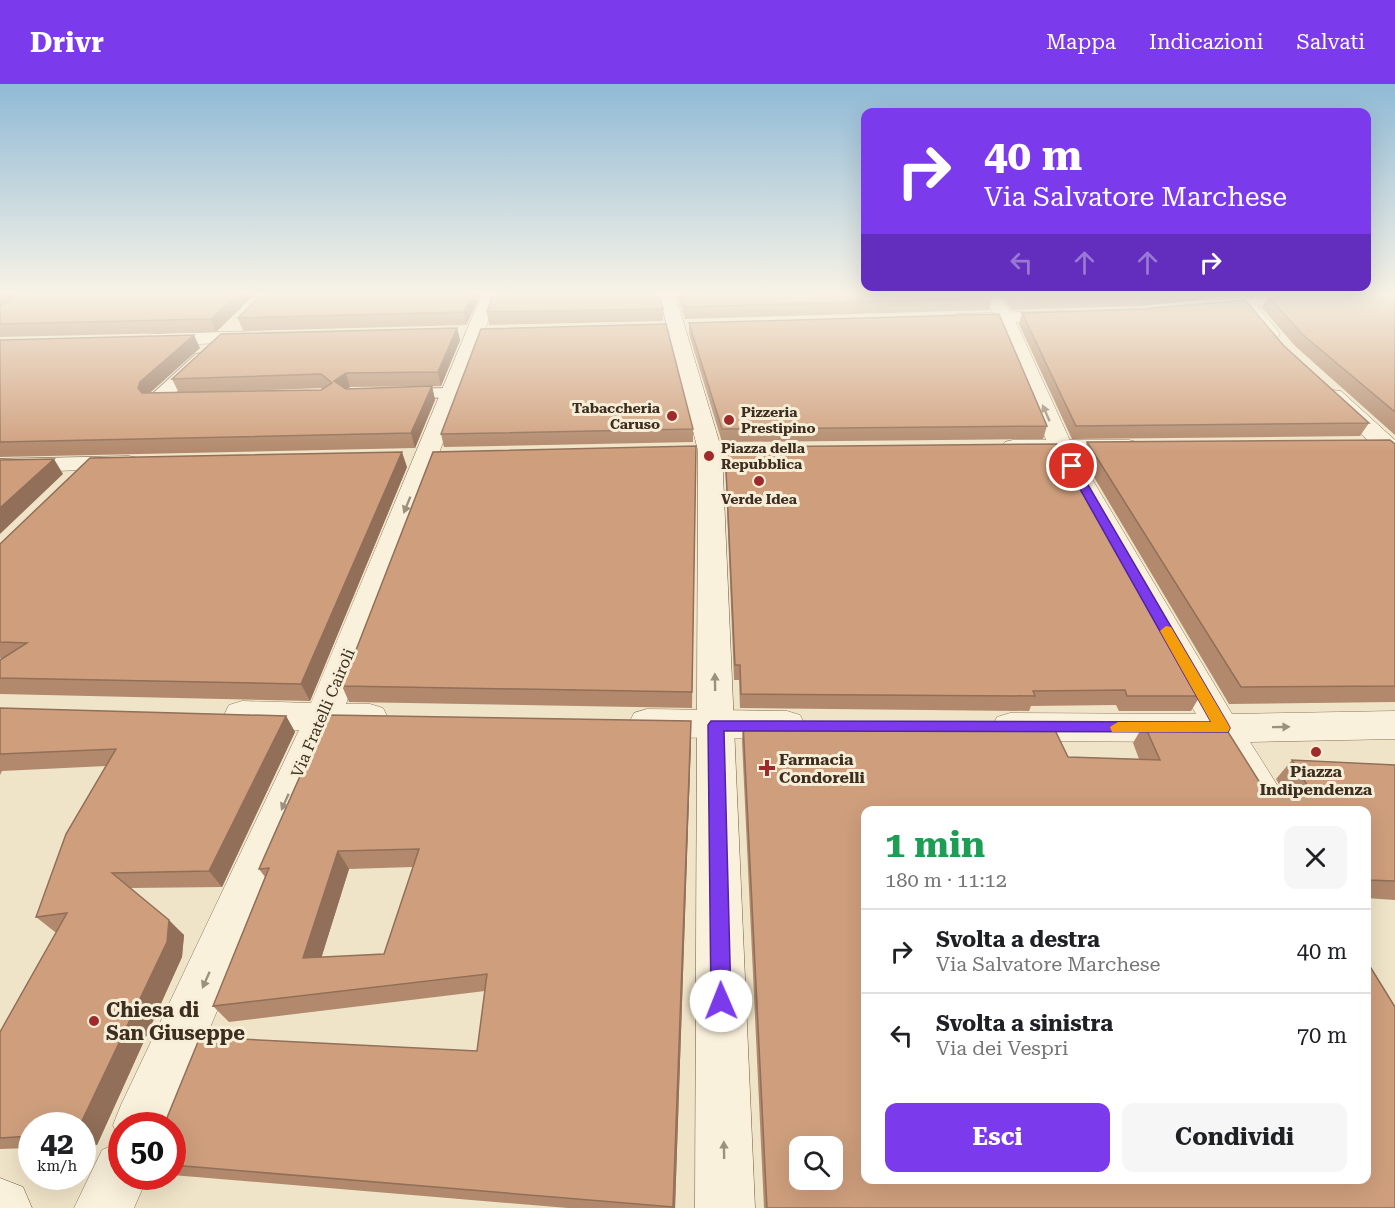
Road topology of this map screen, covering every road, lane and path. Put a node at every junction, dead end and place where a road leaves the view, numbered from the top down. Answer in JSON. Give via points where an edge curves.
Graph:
{"nodes":[{"id":1,"x":214,"y":346,"type":"edge"},
{"id":2,"x":471,"y":346,"type":"edge"},
{"id":3,"x":681,"y":346,"type":"edge"},
{"id":4,"x":1016,"y":346,"type":"edge"},
{"id":5,"x":1281,"y":346,"type":"edge"},
{"id":6,"x":1286,"y":352,"type":"edge"},
{"id":7,"x":1319,"y":383,"type":"edge"},
{"id":8,"x":452,"y":393,"type":"junction"},
{"id":9,"x":373,"y":395,"type":"edge"},
{"id":10,"x":180,"y":400,"type":"edge"},
{"id":11,"x":1349,"y":445,"type":"edge"},
{"id":12,"x":1150,"y":446,"type":"edge"},
{"id":13,"x":1061,"y":447,"type":"junction"},
{"id":14,"x":991,"y":448,"type":"edge"},
{"id":15,"x":1392,"y":448,"type":"edge"},
{"id":16,"x":149,"y":462,"type":"edge"},
{"id":17,"x":91,"y":464,"type":"junction"},
{"id":18,"x":0,"y":466,"type":"edge"},
{"id":19,"x":66,"y":488,"type":"edge"},
{"id":20,"x":204,"y":714,"type":"edge"},
{"id":21,"x":323,"y":717,"type":"junction"},
{"id":22,"x":406,"y":718,"type":"edge"},
{"id":23,"x":609,"y":723,"type":"edge"},
{"id":24,"x":716,"y":725,"type":"junction"},
{"id":25,"x":822,"y":725,"type":"edge"},
{"id":26,"x":1395,"y":725,"type":"edge"},
{"id":27,"x":974,"y":726,"type":"edge"},
{"id":28,"x":1222,"y":728,"type":"junction"},
{"id":29,"x":1271,"y":806,"type":"edge"},
{"id":30,"x":147,"y":1112,"type":"edge"},
{"id":31,"x":113,"y":1190,"type":"edge"},
{"id":32,"x":104,"y":1208,"type":"edge"},
{"id":33,"x":725,"y":1208,"type":"edge"}],
"edges":[{"from":1,"to":10,"type":"street","via":[[156,401]]},
{"from":2,"to":8,"type":"street","name":"Via Fratelli Cairoli"},
{"from":24,"to":3,"type":"street","one_way":true,"via":[[710,458]]},
{"from":13,"to":4,"type":"street","one_way":true},
{"from":5,"to":6,"type":"street"},
{"from":7,"to":15,"type":"street"},
{"from":8,"to":9,"type":"street"},
{"from":8,"to":21,"type":"street","name":"Via Fratelli Cairoli","one_way":true},
{"from":11,"to":15,"type":"street"},
{"from":12,"to":13,"type":"street"},
{"from":13,"to":14,"type":"street"},
{"from":13,"to":28,"type":"street"},
{"from":16,"to":17,"type":"street"},
{"from":17,"to":18,"type":"street"},
{"from":17,"to":19,"type":"street"},
{"from":20,"to":21,"type":"street"},
{"from":21,"to":22,"type":"street"},
{"from":21,"to":30,"type":"street","name":"Via Fratelli Cairoli","one_way":true},
{"from":23,"to":24,"type":"street"},
{"from":24,"to":25,"type":"street"},
{"from":33,"to":24,"type":"street","one_way":true},
{"from":28,"to":26,"type":"street","one_way":true},
{"from":27,"to":28,"type":"street"},
{"from":28,"to":29,"type":"street"},
{"from":31,"to":32,"type":"street"}]}
